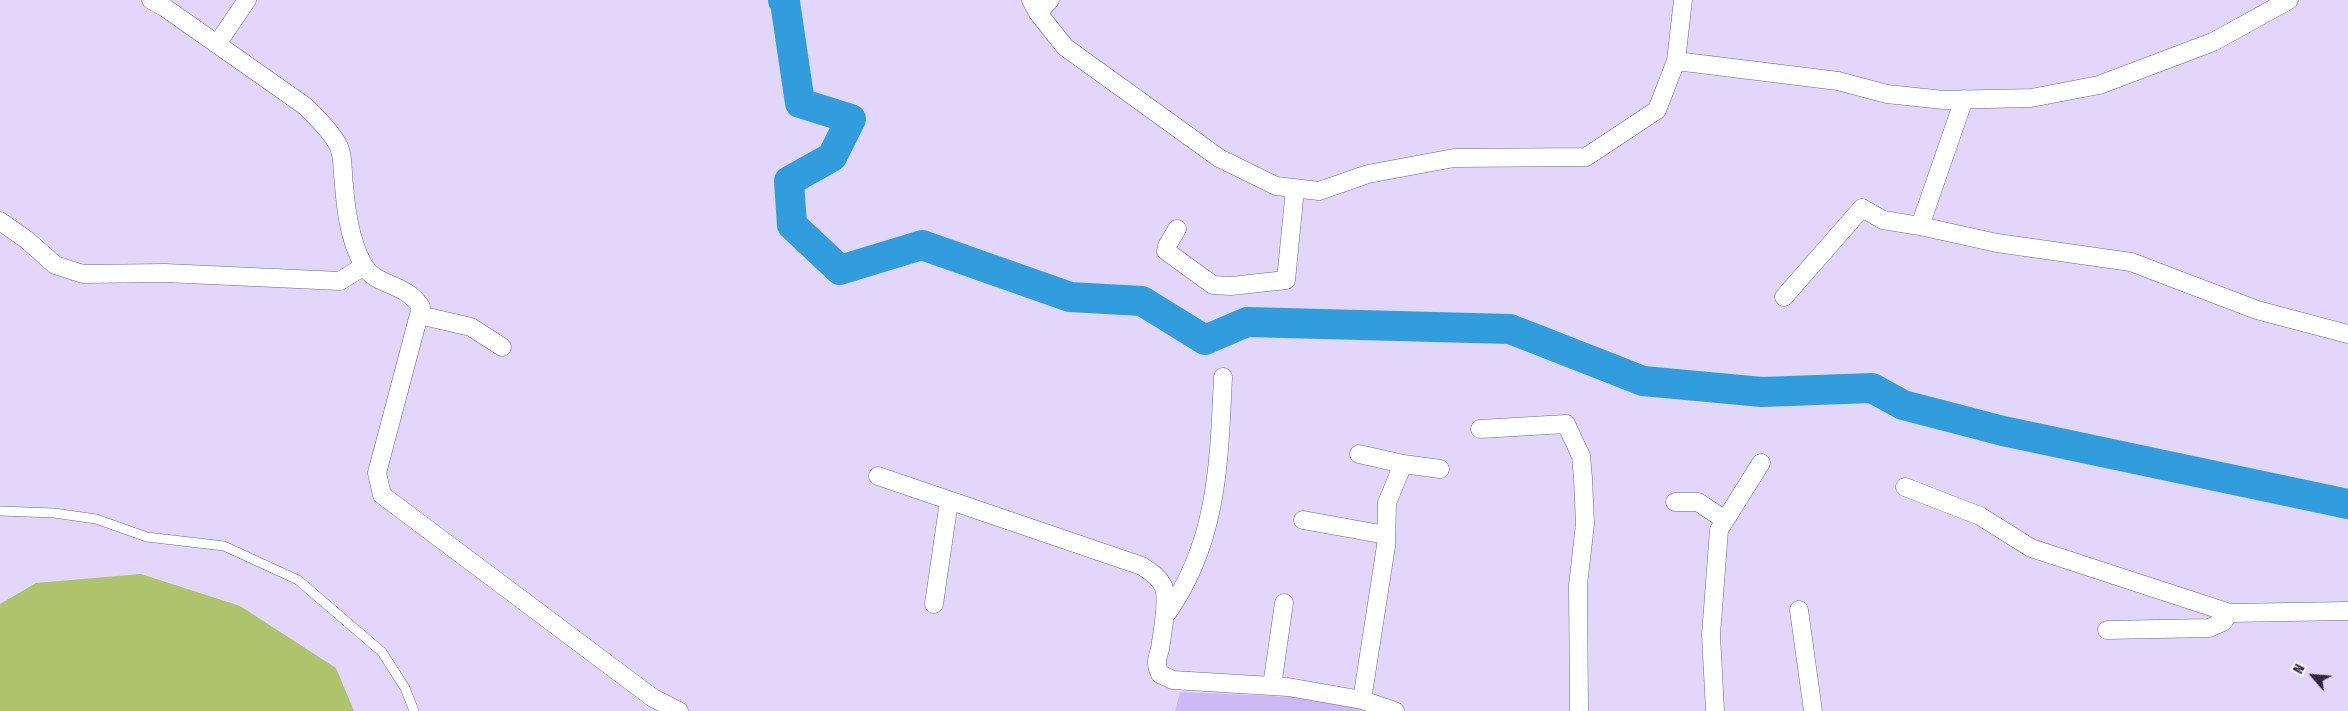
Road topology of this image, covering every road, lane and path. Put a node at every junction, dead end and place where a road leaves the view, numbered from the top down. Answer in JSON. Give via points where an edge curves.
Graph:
{"nodes":[{"id":1,"x":151,"y":0,"type":"edge"},
{"id":2,"x":247,"y":0,"type":"edge"},
{"id":3,"x":1050,"y":0,"type":"edge"},
{"id":4,"x":1682,"y":0,"type":"edge"},
{"id":5,"x":2289,"y":0,"type":"edge"},
{"id":6,"x":1034,"y":6,"type":"edge"},
{"id":7,"x":217,"y":44,"type":"junction"},
{"id":8,"x":1676,"y":61,"type":"junction"},
{"id":9,"x":1964,"y":99,"type":"junction"},
{"id":10,"x":1295,"y":188,"type":"junction"},
{"id":11,"x":0,"y":222,"type":"edge"},
{"id":12,"x":1920,"y":226,"type":"junction"},
{"id":13,"x":1177,"y":229,"type":"dead end"},
{"id":14,"x":364,"y":266,"type":"junction"},
{"id":15,"x":1784,"y":297,"type":"dead end"},
{"id":16,"x":419,"y":315,"type":"junction"},
{"id":17,"x":2348,"y":334,"type":"edge"},
{"id":18,"x":502,"y":347,"type":"dead end"},
{"id":19,"x":1223,"y":377,"type":"dead end"},
{"id":20,"x":1480,"y":429,"type":"dead end"},
{"id":21,"x":1359,"y":454,"type":"dead end"},
{"id":22,"x":1403,"y":464,"type":"junction"},
{"id":23,"x":1761,"y":464,"type":"dead end"},
{"id":24,"x":1440,"y":469,"type":"dead end"},
{"id":25,"x":878,"y":476,"type":"dead end"},
{"id":26,"x":1905,"y":487,"type":"dead end"},
{"id":27,"x":949,"y":501,"type":"junction"},
{"id":28,"x":1675,"y":502,"type":"dead end"},
{"id":29,"x":0,"y":511,"type":"edge"},
{"id":30,"x":1303,"y":520,"type":"dead end"},
{"id":31,"x":1725,"y":520,"type":"junction"},
{"id":32,"x":1386,"y":534,"type":"junction"},
{"id":33,"x":1284,"y":603,"type":"dead end"},
{"id":34,"x":934,"y":604,"type":"dead end"},
{"id":35,"x":1799,"y":610,"type":"dead end"},
{"id":36,"x":2348,"y":611,"type":"edge"},
{"id":37,"x":2230,"y":613,"type":"junction"},
{"id":38,"x":1163,"y":618,"type":"junction"},
{"id":39,"x":2107,"y":630,"type":"dead end"},
{"id":40,"x":1272,"y":686,"type":"junction"},
{"id":41,"x":1362,"y":700,"type":"junction"},
{"id":42,"x":414,"y":711,"type":"edge"},
{"id":43,"x":678,"y":711,"type":"edge"},
{"id":44,"x":1395,"y":711,"type":"edge"},
{"id":45,"x":1579,"y":711,"type":"edge"},
{"id":46,"x":1715,"y":711,"type":"edge"},
{"id":47,"x":1813,"y":711,"type":"edge"}],
"edges":[{"from":1,"to":7,"type":"street"},
{"from":2,"to":7,"type":"street"},
{"from":3,"to":6,"type":"street"},
{"from":4,"to":8,"type":"street"},
{"from":5,"to":9,"type":"street","via":[[2213,42],[2099,85],[2030,98]]},
{"from":6,"to":10,"type":"street","via":[[1065,47],[1219,158],[1276,186]]},
{"from":7,"to":14,"type":"street","via":[[305,106],[338,144],[353,240]]},
{"from":8,"to":9,"type":"street","via":[[1838,81],[1887,94]]},
{"from":8,"to":10,"type":"street","via":[[1657,110],[1586,157],[1454,158],[1368,174],[1319,191]]},
{"from":9,"to":12,"type":"street"},
{"from":10,"to":13,"type":"street","via":[[1286,280],[1213,285],[1166,251]]},
{"from":11,"to":14,"type":"street","via":[[27,240],[55,266],[83,274],[165,273],[340,281]]},
{"from":12,"to":15,"type":"street","via":[[1883,220],[1862,208]]},
{"from":12,"to":17,"type":"street","via":[[1997,243],[2131,262],[2257,310]]},
{"from":14,"to":16,"type":"street","via":[[372,275],[415,297],[421,307]]},
{"from":16,"to":18,"type":"street","via":[[471,326]]},
{"from":16,"to":43,"type":"street","via":[[377,473],[382,495],[653,698]]},
{"from":19,"to":38,"type":"street","via":[[1218,470],[1209,519],[1178,598]]},
{"from":20,"to":45,"type":"street","via":[[1566,424],[1581,456],[1585,524],[1578,585]]},
{"from":21,"to":22,"type":"street"},
{"from":22,"to":24,"type":"street"},
{"from":22,"to":32,"type":"street","via":[[1387,503]]},
{"from":23,"to":31,"type":"street"},
{"from":25,"to":27,"type":"street"},
{"from":26,"to":37,"type":"street","via":[[1980,516],[2031,548]]},
{"from":27,"to":34,"type":"street"},
{"from":27,"to":38,"type":"street","via":[[1142,566],[1164,585]]},
{"from":28,"to":31,"type":"street","via":[[1698,502]]},
{"from":29,"to":42,"type":"lane","via":[[96,519],[147,537],[224,546],[298,580],[382,652],[405,688]]},
{"from":30,"to":32,"type":"street"},
{"from":31,"to":46,"type":"street","via":[[1719,530],[1713,590],[1711,634]]},
{"from":32,"to":41,"type":"street"},
{"from":33,"to":40,"type":"street"},
{"from":35,"to":47,"type":"street"},
{"from":36,"to":37,"type":"street"},
{"from":37,"to":39,"type":"street","via":[[2223,622],[2209,628]]},
{"from":38,"to":40,"type":"street","via":[[1156,665],[1160,674],[1173,680]]},
{"from":40,"to":41,"type":"street"},
{"from":41,"to":44,"type":"street"}]}
